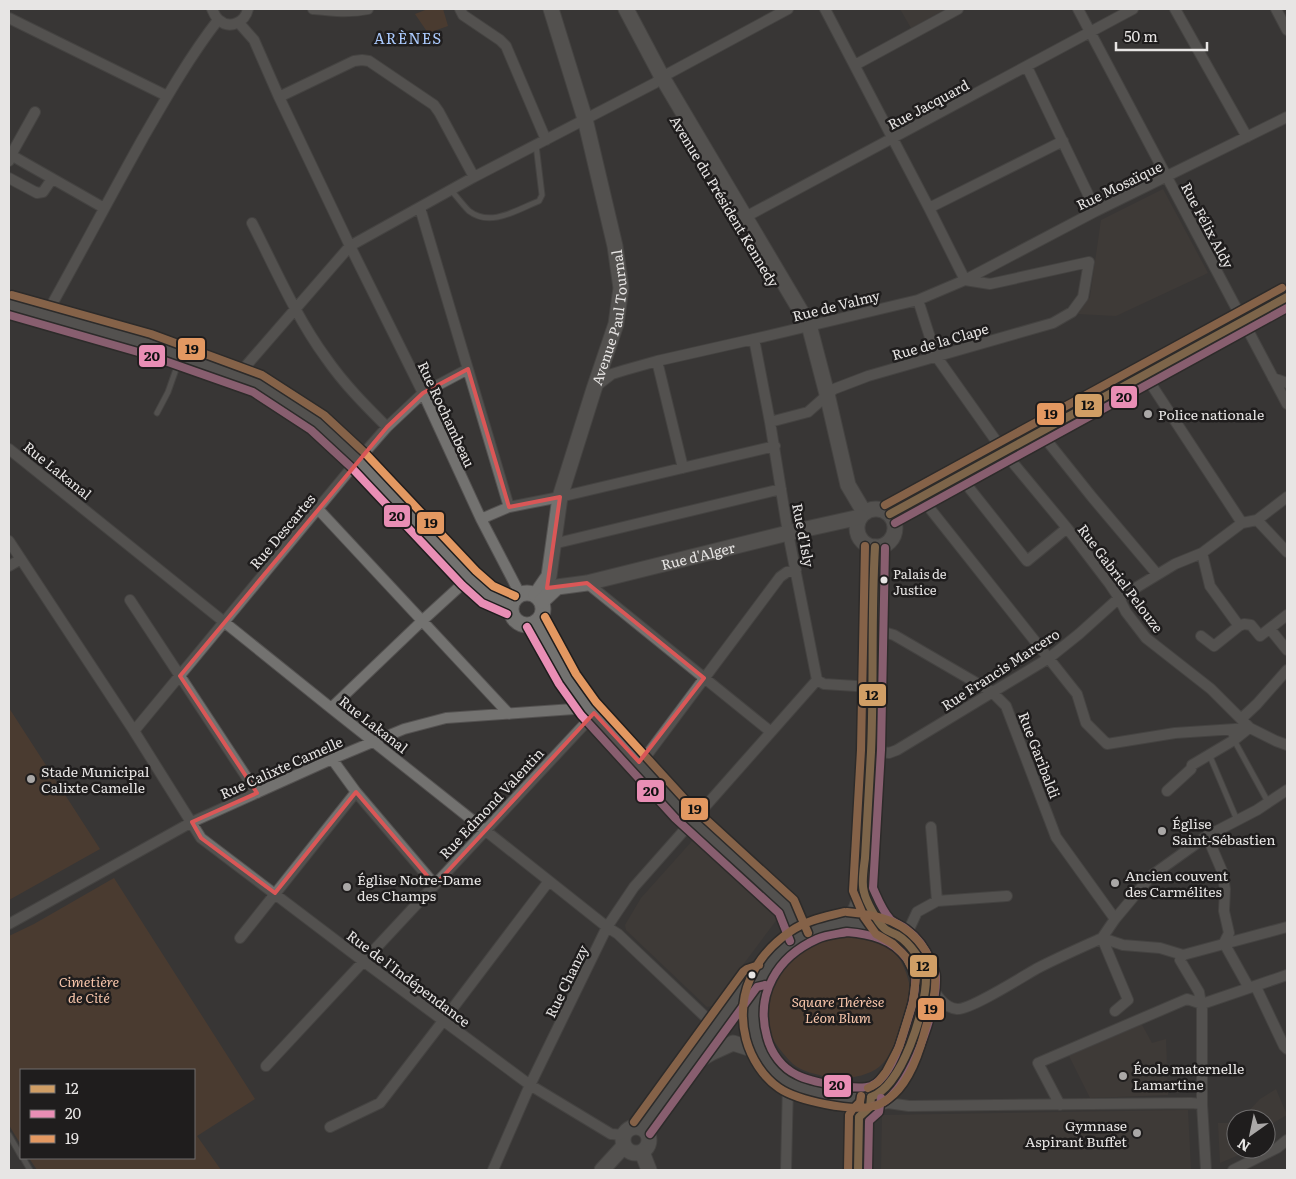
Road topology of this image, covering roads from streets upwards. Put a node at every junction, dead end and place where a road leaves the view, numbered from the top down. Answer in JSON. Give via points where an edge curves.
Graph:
{"nodes":[{"id":1,"x":212,"y":9,"type":"edge"},
{"id":2,"x":248,"y":9,"type":"edge"},
{"id":3,"x":313,"y":9,"type":"edge"},
{"id":4,"x":368,"y":9,"type":"edge"},
{"id":5,"x":460,"y":9,"type":"edge"},
{"id":6,"x":551,"y":9,"type":"edge"},
{"id":7,"x":615,"y":9,"type":"edge"},
{"id":8,"x":626,"y":9,"type":"edge"},
{"id":9,"x":788,"y":9,"type":"edge"},
{"id":10,"x":825,"y":9,"type":"edge"},
{"id":11,"x":958,"y":9,"type":"edge"},
{"id":12,"x":1078,"y":9,"type":"edge"},
{"id":13,"x":1133,"y":9,"type":"edge"},
{"id":14,"x":1175,"y":9,"type":"edge"},
{"id":15,"x":1276,"y":9,"type":"edge"},
{"id":16,"x":9,"y":18,"type":"edge"},
{"id":17,"x":218,"y":20,"type":"junction"},
{"id":18,"x":239,"y":22,"type":"junction"},
{"id":19,"x":1287,"y":30,"type":"edge"},
{"id":20,"x":1091,"y":32,"type":"junction"},
{"id":21,"x":855,"y":65,"type":"junction"},
{"id":22,"x":1027,"y":67,"type":"junction"},
{"id":23,"x":659,"y":80,"type":"junction"},
{"id":24,"x":167,"y":96,"type":"junction"},
{"id":25,"x":279,"y":97,"type":"junction"},
{"id":26,"x":35,"y":112,"type":"dead end"},
{"id":27,"x":1287,"y":117,"type":"edge"},
{"id":28,"x":585,"y":119,"type":"junction"},
{"id":29,"x":1246,"y":137,"type":"junction"},
{"id":30,"x":893,"y":138,"type":"junction"},
{"id":31,"x":546,"y":140,"type":"junction"},
{"id":32,"x":1063,"y":141,"type":"junction"},
{"id":33,"x":10,"y":158,"type":"edge"},
{"id":34,"x":474,"y":177,"type":"junction"},
{"id":35,"x":1167,"y":177,"type":"junction"},
{"id":36,"x":9,"y":178,"type":"edge"},
{"id":37,"x":52,"y":179,"type":"junction"},
{"id":38,"x":104,"y":208,"type":"junction"},
{"id":39,"x":420,"y":208,"type":"junction"},
{"id":40,"x":929,"y":208,"type":"junction"},
{"id":41,"x":1096,"y":211,"type":"junction"},
{"id":42,"x":741,"y":220,"type":"junction"},
{"id":43,"x":252,"y":223,"type":"dead end"},
{"id":44,"x":350,"y":246,"type":"junction"},
{"id":45,"x":965,"y":280,"type":"junction"},
{"id":46,"x":1287,"y":297,"type":"edge"},
{"id":47,"x":918,"y":300,"type":"junction"},
{"id":48,"x":9,"y":305,"type":"edge"},
{"id":49,"x":296,"y":309,"type":"junction"},
{"id":50,"x":46,"y":315,"type":"junction"},
{"id":51,"x":1244,"y":320,"type":"junction"},
{"id":52,"x":805,"y":326,"type":"junction"},
{"id":53,"x":754,"y":339,"type":"junction"},
{"id":54,"x":936,"y":356,"type":"junction"},
{"id":55,"x":657,"y":361,"type":"junction"},
{"id":56,"x":468,"y":369,"type":"junction"},
{"id":57,"x":238,"y":375,"type":"junction"},
{"id":58,"x":1145,"y":375,"type":"junction"},
{"id":59,"x":1273,"y":378,"type":"junction"},
{"id":60,"x":1287,"y":384,"type":"edge"},
{"id":61,"x":594,"y":389,"type":"junction"},
{"id":62,"x":423,"y":393,"type":"junction"},
{"id":63,"x":827,"y":394,"type":"junction"},
{"id":64,"x":1287,"y":404,"type":"edge"},
{"id":65,"x":770,"y":422,"type":"junction"},
{"id":66,"x":387,"y":427,"type":"junction"},
{"id":67,"x":1040,"y":432,"type":"junction"},
{"id":68,"x":774,"y":446,"type":"junction"},
{"id":69,"x":9,"y":450,"type":"edge"},
{"id":70,"x":1004,"y":452,"type":"junction"},
{"id":71,"x":358,"y":460,"type":"junction"},
{"id":72,"x":683,"y":468,"type":"junction"},
{"id":73,"x":963,"y":474,"type":"junction"},
{"id":74,"x":781,"y":489,"type":"junction"},
{"id":75,"x":923,"y":496,"type":"junction"},
{"id":76,"x":560,"y":497,"type":"junction"},
{"id":77,"x":1287,"y":497,"type":"edge"},
{"id":78,"x":509,"y":507,"type":"junction"},
{"id":79,"x":318,"y":509,"type":"junction"},
{"id":80,"x":890,"y":514,"type":"junction"},
{"id":81,"x":862,"y":515,"type":"junction"},
{"id":82,"x":481,"y":519,"type":"junction"},
{"id":83,"x":1257,"y":520,"type":"junction"},
{"id":84,"x":1242,"y":523,"type":"junction"},
{"id":85,"x":1067,"y":528,"type":"junction"},
{"id":86,"x":788,"y":533,"type":"junction"},
{"id":87,"x":9,"y":541,"type":"edge"},
{"id":88,"x":553,"y":544,"type":"junction"},
{"id":89,"x":875,"y":547,"type":"junction"},
{"id":90,"x":1287,"y":552,"type":"edge"},
{"id":91,"x":1202,"y":553,"type":"junction"},
{"id":92,"x":21,"y":559,"type":"junction"},
{"id":93,"x":9,"y":566,"type":"edge"},
{"id":94,"x":796,"y":570,"type":"junction"},
{"id":95,"x":1157,"y":574,"type":"junction"},
{"id":96,"x":469,"y":578,"type":"junction"},
{"id":97,"x":587,"y":583,"type":"junction"},
{"id":98,"x":539,"y":598,"type":"junction"},
{"id":99,"x":1120,"y":598,"type":"junction"},
{"id":100,"x":516,"y":599,"type":"junction"},
{"id":101,"x":130,"y":600,"type":"dead end"},
{"id":102,"x":1287,"y":615,"type":"edge"},
{"id":103,"x":423,"y":620,"type":"junction"},
{"id":104,"x":224,"y":622,"type":"junction"},
{"id":105,"x":536,"y":622,"type":"junction"},
{"id":106,"x":1239,"y":626,"type":"junction"},
{"id":107,"x":873,"y":629,"type":"junction"},
{"id":108,"x":1270,"y":629,"type":"junction"},
{"id":109,"x":1201,"y":636,"type":"dead end"},
{"id":110,"x":1287,"y":650,"type":"edge"},
{"id":111,"x":1049,"y":658,"type":"junction"},
{"id":112,"x":1287,"y":670,"type":"edge"},
{"id":113,"x":180,"y":676,"type":"junction"},
{"id":114,"x":704,"y":678,"type":"junction"},
{"id":115,"x":817,"y":680,"type":"junction"},
{"id":116,"x":872,"y":687,"type":"junction"},
{"id":117,"x":992,"y":692,"type":"junction"},
{"id":118,"x":331,"y":708,"type":"junction"},
{"id":119,"x":591,"y":711,"type":"junction"},
{"id":120,"x":509,"y":714,"type":"junction"},
{"id":121,"x":1241,"y":719,"type":"junction"},
{"id":122,"x":1250,"y":728,"type":"junction"},
{"id":123,"x":134,"y":731,"type":"junction"},
{"id":124,"x":771,"y":732,"type":"junction"},
{"id":125,"x":374,"y":742,"type":"junction"},
{"id":126,"x":1287,"y":745,"type":"edge"},
{"id":127,"x":871,"y":750,"type":"junction"},
{"id":128,"x":332,"y":759,"type":"junction"},
{"id":129,"x":638,"y":762,"type":"junction"},
{"id":130,"x":1287,"y":790,"type":"edge"},
{"id":131,"x":1168,"y":791,"type":"dead end"},
{"id":132,"x":356,"y":792,"type":"junction"},
{"id":133,"x":257,"y":793,"type":"junction"},
{"id":134,"x":692,"y":821,"type":"junction"},
{"id":135,"x":192,"y":822,"type":"junction"},
{"id":136,"x":931,"y":827,"type":"dead end"},
{"id":137,"x":485,"y":829,"type":"junction"},
{"id":138,"x":1207,"y":836,"type":"junction"},
{"id":139,"x":549,"y":881,"type":"junction"},
{"id":140,"x":435,"y":885,"type":"junction"},
{"id":141,"x":863,"y":890,"type":"junction"},
{"id":142,"x":275,"y":894,"type":"junction"},
{"id":143,"x":1007,"y":896,"type":"dead end"},
{"id":144,"x":937,"y":900,"type":"junction"},
{"id":145,"x":1115,"y":919,"type":"junction"},
{"id":146,"x":846,"y":922,"type":"junction"},
{"id":147,"x":9,"y":924,"type":"edge"},
{"id":148,"x":1287,"y":926,"type":"edge"},
{"id":149,"x":607,"y":928,"type":"junction"},
{"id":150,"x":884,"y":928,"type":"junction"},
{"id":151,"x":799,"y":937,"type":"junction"},
{"id":152,"x":240,"y":938,"type":"dead end"},
{"id":153,"x":1102,"y":938,"type":"junction"},
{"id":154,"x":904,"y":940,"type":"junction"},
{"id":155,"x":1224,"y":943,"type":"junction"},
{"id":156,"x":1183,"y":955,"type":"junction"},
{"id":157,"x":363,"y":961,"type":"junction"},
{"id":158,"x":762,"y":975,"type":"junction"},
{"id":159,"x":1287,"y":975,"type":"edge"},
{"id":160,"x":926,"y":976,"type":"junction"},
{"id":161,"x":1252,"y":987,"type":"junction"},
{"id":162,"x":1202,"y":1004,"type":"junction"},
{"id":163,"x":1115,"y":1011,"type":"dead end"},
{"id":164,"x":444,"y":1021,"type":"junction"},
{"id":165,"x":716,"y":1026,"type":"junction"},
{"id":166,"x":1287,"y":1049,"type":"edge"},
{"id":167,"x":761,"y":1052,"type":"junction"},
{"id":168,"x":266,"y":1066,"type":"dead end"},
{"id":169,"x":687,"y":1068,"type":"junction"},
{"id":170,"x":788,"y":1083,"type":"junction"},
{"id":171,"x":530,"y":1085,"type":"junction"},
{"id":172,"x":843,"y":1096,"type":"junction"},
{"id":173,"x":876,"y":1100,"type":"junction"},
{"id":174,"x":1202,"y":1104,"type":"junction"},
{"id":175,"x":1060,"y":1105,"type":"junction"},
{"id":176,"x":859,"y":1117,"type":"junction"},
{"id":177,"x":330,"y":1127,"type":"dead end"},
{"id":178,"x":642,"y":1128,"type":"junction"},
{"id":179,"x":624,"y":1140,"type":"junction"},
{"id":180,"x":1287,"y":1140,"type":"edge"},
{"id":181,"x":642,"y":1152,"type":"junction"},
{"id":182,"x":493,"y":1170,"type":"edge"},
{"id":183,"x":602,"y":1170,"type":"edge"},
{"id":184,"x":650,"y":1170,"type":"edge"},
{"id":185,"x":786,"y":1170,"type":"edge"},
{"id":186,"x":858,"y":1170,"type":"edge"},
{"id":187,"x":1206,"y":1170,"type":"edge"},
{"id":188,"x":1233,"y":1170,"type":"edge"}],
"edges":[{"from":1,"to":17,"type":"street"},
{"from":2,"to":18,"type":"street"},
{"from":3,"to":4,"type":"street"},
{"from":5,"to":31,"type":"street","via":[[463,15],[506,46]]},
{"from":6,"to":28,"type":"main road","name":"Avenue Paul Tournal"},
{"from":7,"to":23,"type":"main road","name":"Avenue du Président Kennedy"},
{"from":8,"to":23,"type":"main road","name":"Avenue du Président Kennedy"},
{"from":9,"to":23,"type":"street"},
{"from":10,"to":21,"type":"street"},
{"from":11,"to":21,"type":"street"},
{"from":12,"to":20,"type":"street","name":"Rue Félix Aldy"},
{"from":13,"to":20,"type":"street","name":"Rue Jacquard"},
{"from":14,"to":29,"type":"street"},
{"from":15,"to":19,"type":"street"},
{"from":16,"to":24,"type":"street"},
{"from":17,"to":18,"type":"street","via":[[226,24]]},
{"from":17,"to":24,"type":"street"},
{"from":18,"to":25,"type":"street","name":"Rue Rochambeau","via":[[254,40]]},
{"from":20,"to":22,"type":"street","name":"Rue Jacquard"},
{"from":20,"to":35,"type":"street","name":"Rue Félix Aldy"},
{"from":21,"to":30,"type":"street"},
{"from":22,"to":30,"type":"street","name":"Rue Jacquard"},
{"from":22,"to":32,"type":"street"},
{"from":23,"to":28,"type":"street"},
{"from":23,"to":42,"type":"main road","name":"Avenue du Président Kennedy"},
{"from":24,"to":38,"type":"street"},
{"from":25,"to":34,"type":"street","via":[[354,61],[369,61],[434,105]]},
{"from":25,"to":44,"type":"street","name":"Rue Rochambeau"},
{"from":26,"to":33,"type":"street"},
{"from":27,"to":29,"type":"street","name":"Rue Mosaïque"},
{"from":28,"to":31,"type":"street"},
{"from":28,"to":61,"type":"main road","name":"Avenue Paul Tournal","via":[[615,246],[621,288],[616,324]]},
{"from":29,"to":35,"type":"street","name":"Rue Mosaïque"},
{"from":30,"to":40,"type":"street"},
{"from":30,"to":42,"type":"street","name":"Rue Jacquard"},
{"from":31,"to":34,"type":"street"},
{"from":32,"to":40,"type":"street"},
{"from":32,"to":41,"type":"street"},
{"from":33,"to":37,"type":"street"},
{"from":34,"to":39,"type":"street"},
{"from":35,"to":41,"type":"street","name":"Rue Mosaïque"},
{"from":35,"to":51,"type":"street","name":"Rue Félix Aldy"},
{"from":36,"to":37,"type":"street","via":[[37,193],[43,192]]},
{"from":37,"to":38,"type":"street"},
{"from":38,"to":50,"type":"street"},
{"from":39,"to":44,"type":"street"},
{"from":39,"to":56,"type":"street"},
{"from":40,"to":45,"type":"street"},
{"from":41,"to":45,"type":"street","name":"Rue Mosaïque"},
{"from":42,"to":52,"type":"main road","name":"Avenue du Président Kennedy"},
{"from":43,"to":49,"type":"street"},
{"from":44,"to":49,"type":"street"},
{"from":44,"to":62,"type":"street","name":"Rue Rochambeau"},
{"from":45,"to":47,"type":"street","name":"Rue de Valmy"},
{"from":45,"to":54,"type":"street","name":"Rue de la Clape","via":[[990,284],[1089,262],[1083,297],[1072,312],[1053,323]]},
{"from":46,"to":51,"type":"main road"},
{"from":47,"to":52,"type":"street","name":"Rue de Valmy"},
{"from":47,"to":54,"type":"street","name":"Rue Gabriel Pelouze"},
{"from":48,"to":50,"type":"main road"},
{"from":49,"to":57,"type":"street"},
{"from":49,"to":66,"type":"street","via":[[348,388]]},
{"from":50,"to":57,"type":"main road","via":[[148,344]]},
{"from":51,"to":58,"type":"main road"},
{"from":51,"to":59,"type":"street","name":"Rue Félix Aldy"},
{"from":52,"to":53,"type":"street","name":"Rue de Valmy"},
{"from":52,"to":63,"type":"main road","name":"Avenue du Président Kennedy","via":[[818,388]]},
{"from":53,"to":55,"type":"street","name":"Rue de Valmy"},
{"from":53,"to":65,"type":"street","name":"Rue d'Isly"},
{"from":54,"to":63,"type":"street","name":"Rue de la Clape","via":[[868,376]]},
{"from":54,"to":70,"type":"street","name":"Rue Gabriel Pelouze"},
{"from":55,"to":61,"type":"street","name":"Rue de Valmy","via":[[612,374]]},
{"from":55,"to":72,"type":"street"},
{"from":56,"to":62,"type":"street","name":"Rue Descartes"},
{"from":56,"to":78,"type":"street"},
{"from":57,"to":71,"type":"main road","via":[[257,383],[317,422]]},
{"from":58,"to":67,"type":"main road"},
{"from":58,"to":84,"type":"street"},
{"from":59,"to":60,"type":"street"},
{"from":59,"to":64,"type":"street","name":"Rue Félix Aldy"},
{"from":61,"to":76,"type":"main road","name":"Avenue Paul Tournal"},
{"from":62,"to":66,"type":"street","name":"Rue Descartes"},
{"from":62,"to":82,"type":"street","name":"Rue Rochambeau"},
{"from":63,"to":65,"type":"street","name":"Rue de la Clape","via":[[808,412]]},
{"from":63,"to":81,"type":"main road","name":"Avenue du Président Kennedy","via":[[848,485]]},
{"from":65,"to":68,"type":"street","name":"Rue d'Isly"},
{"from":66,"to":71,"type":"street","name":"Rue Descartes"},
{"from":67,"to":70,"type":"main road"},
{"from":67,"to":95,"type":"street"},
{"from":68,"to":72,"type":"street"},
{"from":68,"to":74,"type":"street","name":"Rue d'Isly"},
{"from":69,"to":104,"type":"street","name":"Rue Lakanal"},
{"from":70,"to":73,"type":"main road"},
{"from":70,"to":85,"type":"street","name":"Rue Gabriel Pelouze"},
{"from":71,"to":79,"type":"street","name":"Rue Descartes"},
{"from":71,"to":96,"type":"main road"},
{"from":72,"to":76,"type":"street"},
{"from":73,"to":75,"type":"main road"},
{"from":73,"to":85,"type":"street","via":[[970,489],[1027,561]]},
{"from":74,"to":86,"type":"street","name":"Rue d'Isly"},
{"from":74,"to":88,"type":"street"},
{"from":75,"to":80,"type":"main road"},
{"from":75,"to":111,"type":"street"},
{"from":76,"to":78,"type":"street"},
{"from":76,"to":88,"type":"main road","name":"Avenue Paul Tournal"},
{"from":77,"to":83,"type":"street","name":"Rue Francis Marcero"},
{"from":78,"to":82,"type":"street"},
{"from":79,"to":103,"type":"street"},
{"from":79,"to":104,"type":"street","name":"Rue Descartes"},
{"from":80,"to":81,"type":"main road","via":[[877,508]]},
{"from":80,"to":89,"type":"main road","via":[[895,524],[894,536],[886,544]]},
{"from":81,"to":86,"type":"main road","name":"Rue d'Alger"},
{"from":81,"to":89,"type":"main road","via":[[856,528],[860,539]]},
{"from":82,"to":100,"type":"street","name":"Rue Rochambeau"},
{"from":83,"to":84,"type":"street","name":"Rue Francis Marcero"},
{"from":83,"to":90,"type":"street"},
{"from":84,"to":91,"type":"street","name":"Rue Francis Marcero"},
{"from":85,"to":99,"type":"street","name":"Rue Gabriel Pelouze"},
{"from":86,"to":94,"type":"street","name":"Rue d'Isly"},
{"from":86,"to":97,"type":"main road","name":"Rue d'Alger"},
{"from":87,"to":92,"type":"street","name":"Rue de l'Indépendance"},
{"from":88,"to":98,"type":"main road","name":"Avenue Paul Tournal","via":[[548,576]]},
{"from":89,"to":107,"type":"main road"},
{"from":91,"to":95,"type":"street","name":"Rue Francis Marcero"},
{"from":91,"to":106,"type":"street","via":[[1210,586]]},
{"from":92,"to":93,"type":"street"},
{"from":92,"to":123,"type":"street","name":"Rue de l'Indépendance"},
{"from":94,"to":114,"type":"street","via":[[780,578]]},
{"from":94,"to":115,"type":"street","name":"Rue d'Isly"},
{"from":95,"to":99,"type":"street","name":"Rue Francis Marcero"},
{"from":96,"to":100,"type":"main road","via":[[488,595]]},
{"from":96,"to":103,"type":"street"},
{"from":97,"to":98,"type":"main road","name":"Rue d'Alger","via":[[557,587]]},
{"from":97,"to":114,"type":"street"},
{"from":98,"to":100,"type":"main road","via":[[526,592]]},
{"from":98,"to":105,"type":"main road","via":[[543,606],[542,615]]},
{"from":99,"to":111,"type":"street","name":"Rue Francis Marcero"},
{"from":99,"to":121,"type":"street","name":"Rue Gabriel Pelouze","via":[[1126,612],[1146,638],[1211,689]]},
{"from":100,"to":105,"type":"main road","via":[[512,616],[525,625]]},
{"from":101,"to":113,"type":"street"},
{"from":102,"to":108,"type":"street"},
{"from":103,"to":118,"type":"street"},
{"from":103,"to":120,"type":"street"},
{"from":104,"to":113,"type":"street","name":"Rue Descartes"},
{"from":104,"to":118,"type":"street","name":"Rue Lakanal"},
{"from":105,"to":119,"type":"main road","via":[[568,679]]},
{"from":106,"to":108,"type":"street","via":[[1250,624],[1260,636]]},
{"from":106,"to":109,"type":"street","via":[[1214,646]]},
{"from":107,"to":116,"type":"main road"},
{"from":107,"to":117,"type":"street","name":"Rue Garibaldi","via":[[894,635]]},
{"from":108,"to":110,"type":"street"},
{"from":111,"to":117,"type":"street","name":"Rue Francis Marcero"},
{"from":111,"to":122,"type":"street","via":[[1077,694],[1086,723],[1107,744],[1175,733]]},
{"from":112,"to":121,"type":"street"},
{"from":113,"to":123,"type":"street","name":"Rue Descartes"},
{"from":113,"to":133,"type":"street"},
{"from":114,"to":124,"type":"street"},
{"from":114,"to":129,"type":"street","via":[[647,755]]},
{"from":115,"to":116,"type":"street","via":[[824,684]]},
{"from":115,"to":124,"type":"street","name":"Rue Chanzy"},
{"from":116,"to":127,"type":"main road"},
{"from":117,"to":127,"type":"street","name":"Rue Francis Marcero","via":[[897,750],[889,753]]},
{"from":117,"to":145,"type":"street","name":"Rue Garibaldi","via":[[1006,706],[1056,837]]},
{"from":118,"to":125,"type":"street","name":"Rue Lakanal"},
{"from":119,"to":120,"type":"street","name":"Rue Calixte Camelle"},
{"from":119,"to":129,"type":"main road"},
{"from":119,"to":137,"type":"street","name":"Rue Edmond Valentin"},
{"from":120,"to":125,"type":"street","name":"Rue Calixte Camelle","via":[[446,718],[404,729]]},
{"from":121,"to":122,"type":"street","name":"Rue Gabriel Pelouze"},
{"from":122,"to":126,"type":"street"},
{"from":122,"to":131,"type":"street","via":[[1192,765]]},
{"from":123,"to":135,"type":"street","name":"Rue de l'Indépendance"},
{"from":124,"to":134,"type":"street","name":"Rue Chanzy"},
{"from":125,"to":128,"type":"street","name":"Rue Calixte Camelle"},
{"from":125,"to":137,"type":"street","name":"Rue Lakanal"},
{"from":127,"to":141,"type":"main road"},
{"from":128,"to":132,"type":"street"},
{"from":128,"to":133,"type":"street","name":"Rue Calixte Camelle"},
{"from":129,"to":134,"type":"main road"},
{"from":130,"to":138,"type":"street"},
{"from":132,"to":140,"type":"street"},
{"from":132,"to":142,"type":"street"},
{"from":133,"to":135,"type":"street","name":"Rue Calixte Camelle"},
{"from":134,"to":149,"type":"street","name":"Rue Chanzy","via":[[634,887]]},
{"from":134,"to":151,"type":"main road","via":[[787,907]]},
{"from":135,"to":142,"type":"street","name":"Rue de l'Indépendance","via":[[201,838]]},
{"from":135,"to":147,"type":"street","name":"Rue Calixte Camelle"},
{"from":136,"to":144,"type":"street"},
{"from":137,"to":139,"type":"street","name":"Rue Lakanal"},
{"from":137,"to":140,"type":"street","name":"Rue Edmond Valentin"},
{"from":138,"to":145,"type":"street","via":[[1151,876]]},
{"from":138,"to":155,"type":"street","via":[[1222,871],[1225,889],[1224,911],[1229,932]]},
{"from":139,"to":149,"type":"street","name":"Rue Lakanal"},
{"from":139,"to":164,"type":"street"},
{"from":140,"to":157,"type":"street","name":"Rue Edmond Valentin"},
{"from":141,"to":146,"type":"main road","via":[[856,909]]},
{"from":141,"to":150,"type":"main road"},
{"from":142,"to":152,"type":"street"},
{"from":142,"to":157,"type":"street","name":"Rue de l'Indépendance"},
{"from":143,"to":144,"type":"street"},
{"from":144,"to":154,"type":"street","via":[[917,912]]},
{"from":145,"to":153,"type":"street"},
{"from":146,"to":150,"type":"main road"},
{"from":146,"to":151,"type":"main road","via":[[815,929]]},
{"from":148,"to":155,"type":"street"},
{"from":149,"to":165,"type":"street","name":"Rue Lakanal","via":[[618,934]]},
{"from":149,"to":171,"type":"street","name":"Rue Chanzy"},
{"from":150,"to":154,"type":"main road"},
{"from":151,"to":158,"type":"main road"},
{"from":153,"to":156,"type":"street","via":[[1123,945],[1160,948]]},
{"from":153,"to":160,"type":"street","via":[[960,1009],[950,1007],[940,999]]},
{"from":153,"to":163,"type":"street","via":[[1128,1000]]},
{"from":154,"to":160,"type":"main road","via":[[914,951]]},
{"from":155,"to":156,"type":"street"},
{"from":155,"to":161,"type":"street"},
{"from":156,"to":162,"type":"street","via":[[1180,960],[1199,992]]},
{"from":157,"to":164,"type":"street","name":"Rue de l'Indépendance"},
{"from":157,"to":168,"type":"street","name":"Rue Edmond Valentin"},
{"from":158,"to":165,"type":"main road","via":[[751,978]]},
{"from":158,"to":167,"type":"main road","via":[[752,1002],[753,1030]]},
{"from":159,"to":161,"type":"street"},
{"from":160,"to":173,"type":"main road","via":[[923,1004],[908,1051],[894,1078]]},
{"from":161,"to":162,"type":"street"},
{"from":161,"to":166,"type":"street"},
{"from":162,"to":174,"type":"street"},
{"from":162,"to":175,"type":"street","via":[[1187,999],[1038,1063]]},
{"from":164,"to":171,"type":"street","name":"Rue de l'Indépendance"},
{"from":164,"to":177,"type":"street","via":[[380,1103]]},
{"from":165,"to":169,"type":"main road"},
{"from":167,"to":169,"type":"main road","via":[[733,1043]]},
{"from":167,"to":170,"type":"main road","via":[[772,1069]]},
{"from":169,"to":178,"type":"main road"},
{"from":170,"to":172,"type":"main road"},
{"from":170,"to":185,"type":"street"},
{"from":171,"to":179,"type":"street","name":"Rue de l'Indépendance"},
{"from":171,"to":182,"type":"street","name":"Rue Chanzy"},
{"from":172,"to":173,"type":"main road"},
{"from":172,"to":176,"type":"main road"},
{"from":173,"to":175,"type":"street","via":[[909,1106]]},
{"from":173,"to":176,"type":"main road"},
{"from":174,"to":175,"type":"street"},
{"from":174,"to":187,"type":"street"},
{"from":176,"to":186,"type":"main road"},
{"from":178,"to":179,"type":"main road","via":[[629,1128]]},
{"from":178,"to":181,"type":"main road","via":[[649,1140]]},
{"from":179,"to":181,"type":"main road","via":[[630,1152]]},
{"from":179,"to":183,"type":"main road"},
{"from":180,"to":188,"type":"street"},
{"from":181,"to":184,"type":"main road"}]}
